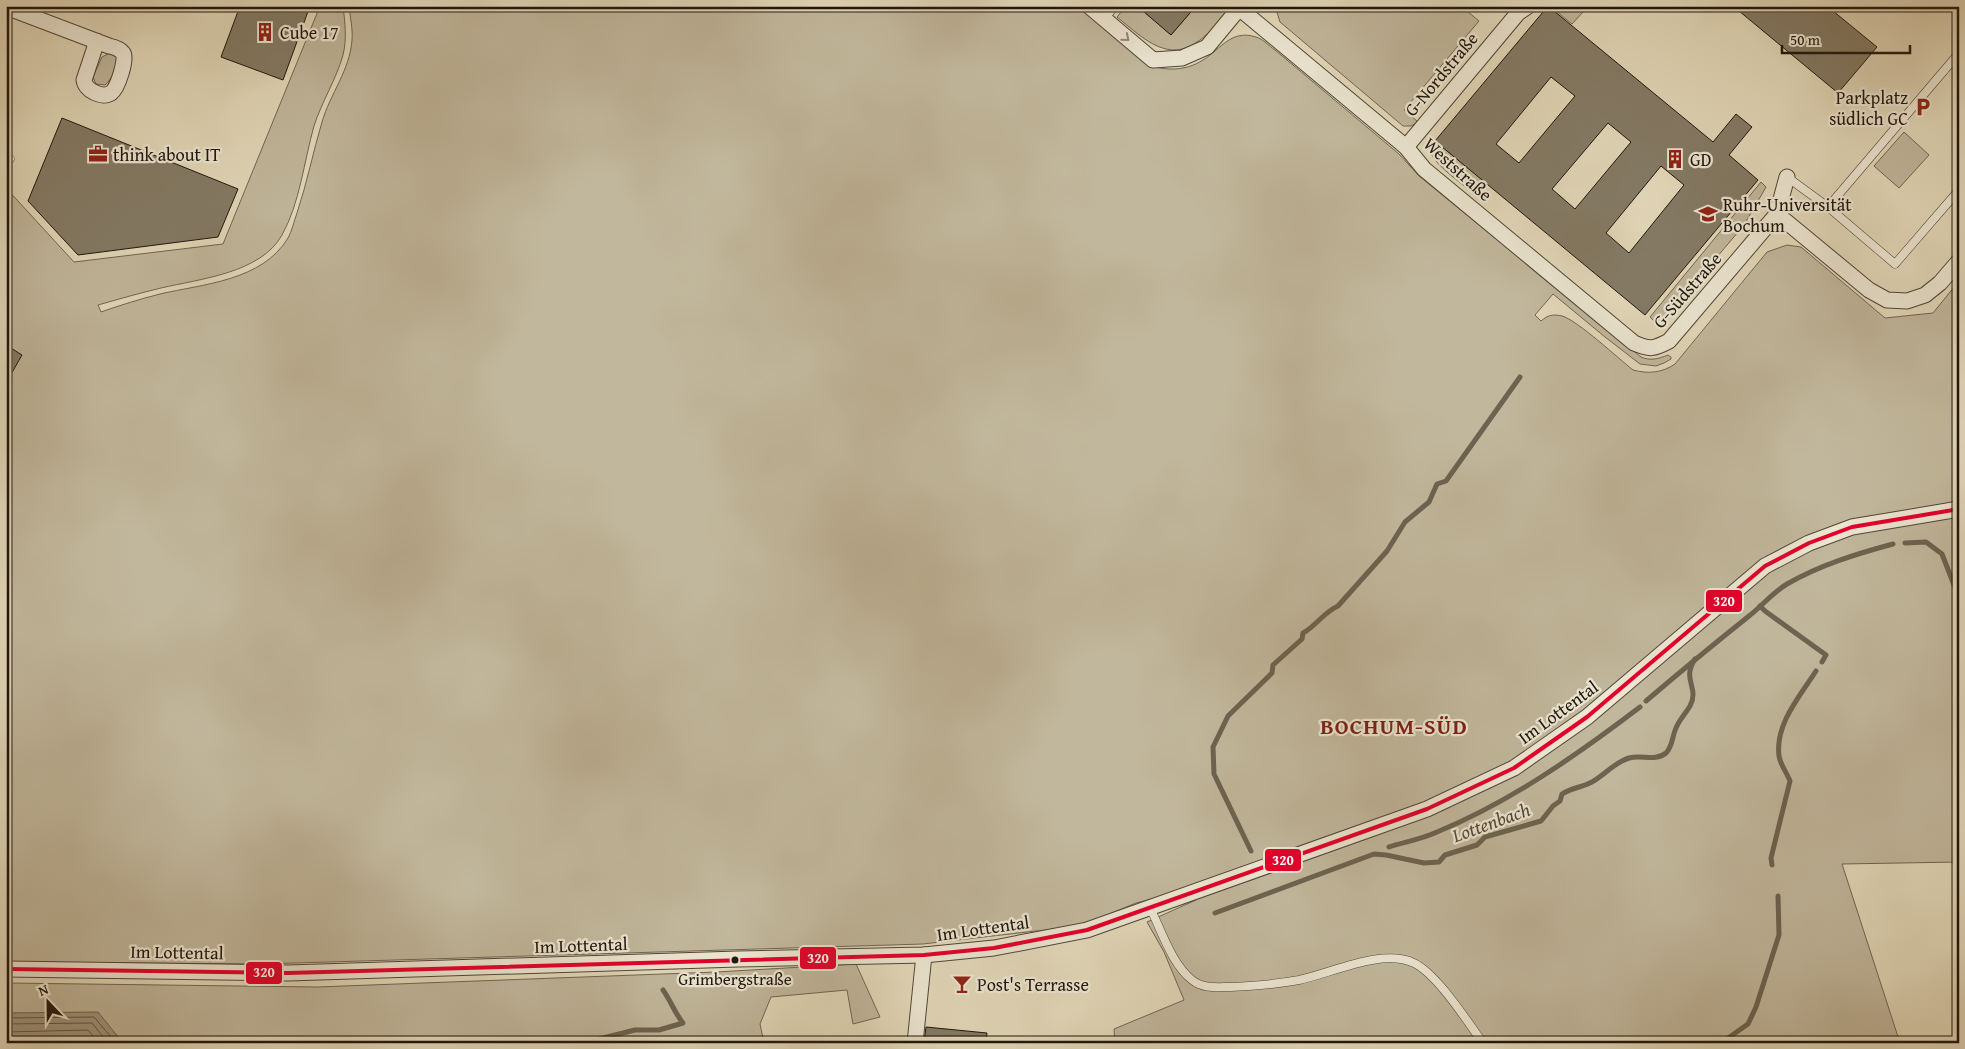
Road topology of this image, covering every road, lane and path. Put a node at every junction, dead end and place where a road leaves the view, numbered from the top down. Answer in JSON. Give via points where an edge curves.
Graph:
{"nodes":[{"id":1,"x":1089,"y":6,"type":"edge"},
{"id":2,"x":1115,"y":6,"type":"edge"},
{"id":3,"x":1240,"y":7,"type":"edge"},
{"id":4,"x":6,"y":8,"type":"edge"},
{"id":5,"x":1519,"y":8,"type":"edge"},
{"id":6,"x":1104,"y":19,"type":"junction"},
{"id":7,"x":97,"y":41,"type":"dead end"},
{"id":8,"x":1959,"y":53,"type":"edge"},
{"id":9,"x":1406,"y":147,"type":"junction"},
{"id":10,"x":1788,"y":177,"type":"joint"},
{"id":11,"x":1959,"y":190,"type":"edge"},
{"id":12,"x":1828,"y":208,"type":"junction"},
{"id":13,"x":1777,"y":214,"type":"junction"},
{"id":14,"x":1959,"y":260,"type":"edge"},
{"id":15,"x":1656,"y":348,"type":"joint"},
{"id":16,"x":1959,"y":509,"type":"edge"},
{"id":17,"x":1150,"y":908,"type":"junction"},
{"id":18,"x":924,"y":956,"type":"junction"},
{"id":19,"x":6,"y":969,"type":"edge"},
{"id":20,"x":915,"y":1043,"type":"edge"},
{"id":21,"x":1484,"y":1043,"type":"edge"}],
"edges":[{"from":1,"to":6,"type":"street"},
{"from":2,"to":6,"type":"lane"},
{"from":6,"to":3,"type":"street","one_way":true,"via":[[1153,60],[1182,58],[1208,48]]},
{"from":3,"to":9,"type":"street","name":"Weststraße"},
{"from":4,"to":7,"type":"street"},
{"from":5,"to":9,"type":"street","name":"G-Nordstraße"},
{"from":8,"to":12,"type":"lane"},
{"from":9,"to":15,"type":"street","name":"Weststraße","via":[[1424,169],[1634,342],[1646,348]]},
{"from":10,"to":12,"type":"lane"},
{"from":10,"to":13,"type":"street","name":"G-Südstraße"},
{"from":11,"to":12,"type":"lane","via":[[1895,264]]},
{"from":13,"to":14,"type":"street","via":[[1869,290],[1887,300],[1907,301],[1925,296]]},
{"from":13,"to":15,"type":"street","name":"G-Südstraße","via":[[1669,341]]},
{"from":16,"to":17,"type":"street","name":"Im Lottental","via":[[1852,527],[1809,543],[1765,566],[1587,717],[1514,768],[1427,809]]},
{"from":17,"to":18,"type":"street","name":"Im Lottental","via":[[1087,930],[994,948]]},
{"from":17,"to":21,"type":"lane","via":[[1178,964],[1190,979],[1202,987],[1258,986],[1299,980],[1382,959],[1400,959],[1413,963],[1435,980]]},
{"from":18,"to":19,"type":"street","name":"Im Lottental","via":[[738,958],[288,972]]},
{"from":18,"to":20,"type":"street"}]}
